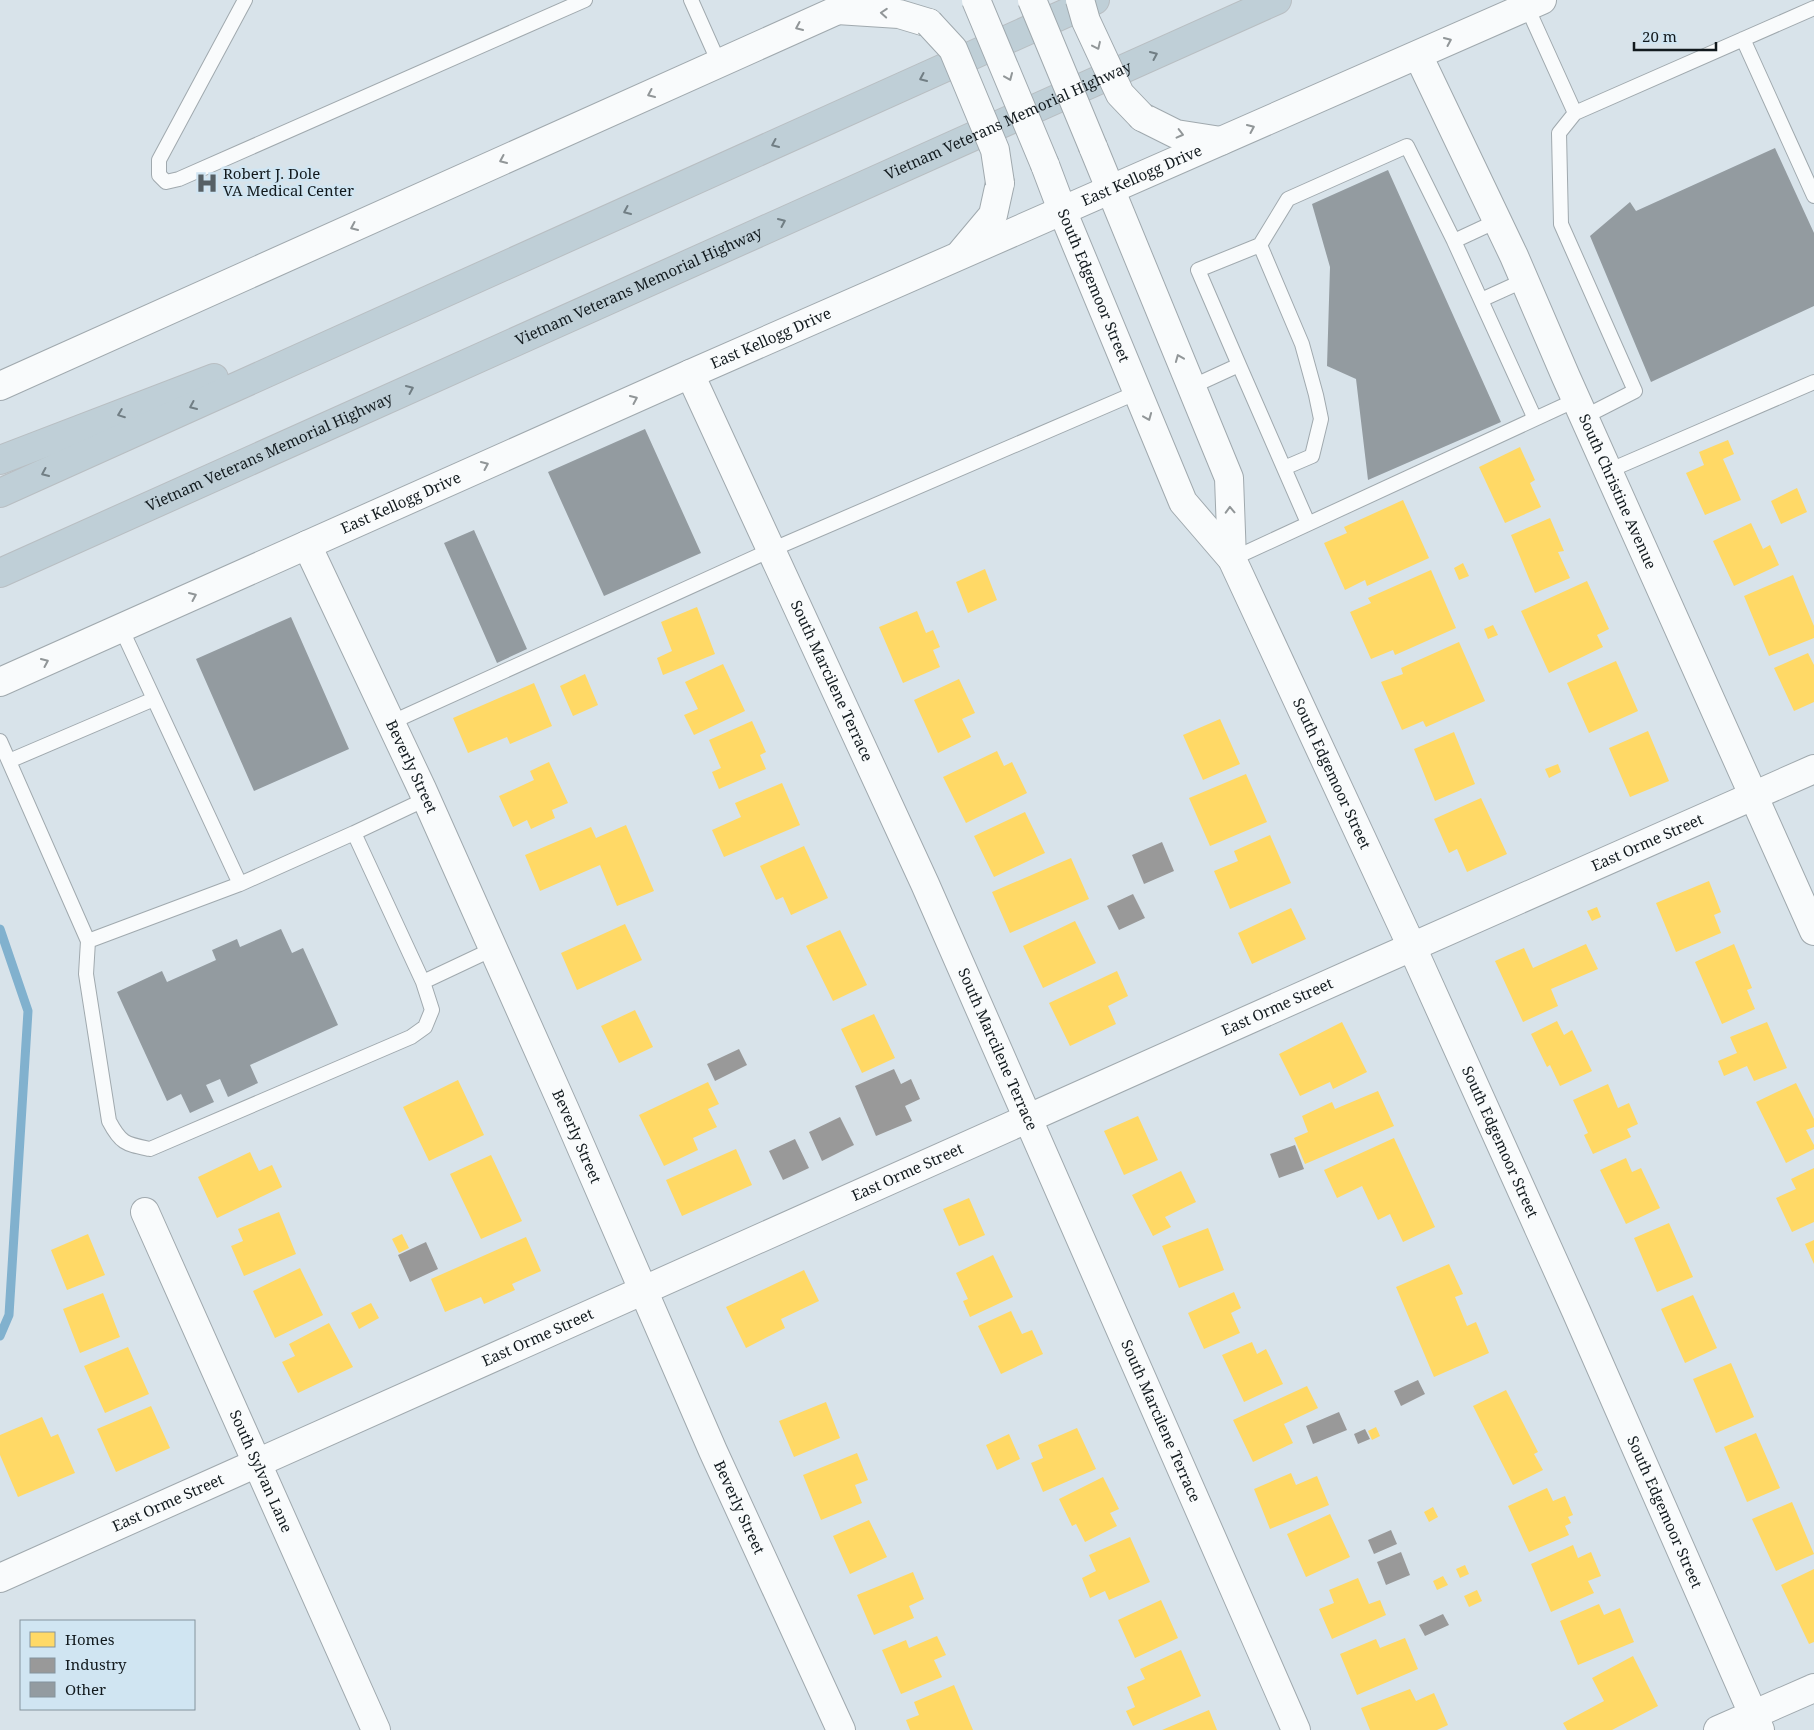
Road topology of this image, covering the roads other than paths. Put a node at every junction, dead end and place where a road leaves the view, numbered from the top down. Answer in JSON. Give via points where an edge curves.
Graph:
{"nodes":[{"id":1,"x":244,"y":0,"type":"edge"},
{"id":2,"x":585,"y":0,"type":"edge"},
{"id":3,"x":691,"y":0,"type":"edge"},
{"id":4,"x":976,"y":0,"type":"edge"},
{"id":5,"x":1032,"y":0,"type":"edge"},
{"id":6,"x":1080,"y":0,"type":"edge"},
{"id":7,"x":1095,"y":0,"type":"edge"},
{"id":8,"x":1277,"y":0,"type":"edge"},
{"id":9,"x":1287,"y":0,"type":"edge"},
{"id":10,"x":1534,"y":3,"type":"edge"},
{"id":11,"x":848,"y":5,"type":"edge"},
{"id":12,"x":1814,"y":8,"type":"edge"},
{"id":13,"x":1191,"y":38,"type":"junction"},
{"id":14,"x":1743,"y":39,"type":"junction"},
{"id":15,"x":1418,"y":55,"type":"junction"},
{"id":16,"x":719,"y":63,"type":"junction"},
{"id":17,"x":1575,"y":113,"type":"junction"},
{"id":18,"x":1221,"y":141,"type":"junction"},
{"id":19,"x":1110,"y":190,"type":"junction"},
{"id":20,"x":1814,"y":196,"type":"edge"},
{"id":21,"x":1062,"y":210,"type":"junction"},
{"id":22,"x":1498,"y":221,"type":"junction"},
{"id":23,"x":1454,"y":241,"type":"junction"},
{"id":24,"x":1260,"y":245,"type":"junction"},
{"id":25,"x":958,"y":257,"type":"junction"},
{"id":26,"x":493,"y":272,"type":"junction"},
{"id":27,"x":1525,"y":280,"type":"junction"},
{"id":28,"x":1481,"y":300,"type":"junction"},
{"id":29,"x":1239,"y":366,"type":"junction"},
{"id":30,"x":690,"y":374,"type":"junction"},
{"id":31,"x":1814,"y":382,"type":"edge"},
{"id":32,"x":0,"y":386,"type":"edge"},
{"id":33,"x":1191,"y":387,"type":"junction"},
{"id":34,"x":1138,"y":392,"type":"junction"},
{"id":35,"x":1580,"y":408,"type":"junction"},
{"id":36,"x":1535,"y":419,"type":"junction"},
{"id":37,"x":286,"y":445,"type":"junction"},
{"id":38,"x":0,"y":460,"type":"edge"},
{"id":39,"x":1284,"y":468,"type":"junction"},
{"id":40,"x":1608,"y":471,"type":"junction"},
{"id":41,"x":0,"y":493,"type":"edge"},
{"id":42,"x":1308,"y":523,"type":"junction"},
{"id":43,"x":307,"y":545,"type":"junction"},
{"id":44,"x":771,"y":550,"type":"junction"},
{"id":45,"x":1232,"y":559,"type":"junction"},
{"id":46,"x":0,"y":573,"type":"edge"},
{"id":47,"x":0,"y":590,"type":"edge"},
{"id":48,"x":121,"y":628,"type":"junction"},
{"id":49,"x":0,"y":682,"type":"edge"},
{"id":50,"x":154,"y":699,"type":"junction"},
{"id":51,"x":390,"y":723,"type":"junction"},
{"id":52,"x":0,"y":742,"type":"edge"},
{"id":53,"x":8,"y":761,"type":"junction"},
{"id":54,"x":1814,"y":769,"type":"edge"},
{"id":55,"x":1753,"y":796,"type":"junction"},
{"id":56,"x":426,"y":799,"type":"junction"},
{"id":57,"x":354,"y":833,"type":"junction"},
{"id":58,"x":240,"y":884,"type":"junction"},
{"id":59,"x":1814,"y":931,"type":"edge"},
{"id":60,"x":88,"y":941,"type":"junction"},
{"id":61,"x":1412,"y":947,"type":"junction"},
{"id":62,"x":493,"y":949,"type":"junction"},
{"id":63,"x":423,"y":982,"type":"junction"},
{"id":64,"x":1028,"y":1118,"type":"junction"},
{"id":65,"x":145,"y":1212,"type":"dead end"},
{"id":66,"x":644,"y":1291,"type":"junction"},
{"id":67,"x":257,"y":1463,"type":"junction"},
{"id":68,"x":0,"y":1578,"type":"edge"},
{"id":69,"x":1814,"y":1688,"type":"edge"},
{"id":70,"x":1756,"y":1722,"type":"edge"},
{"id":71,"x":376,"y":1730,"type":"edge"},
{"id":72,"x":841,"y":1730,"type":"edge"},
{"id":73,"x":1296,"y":1730,"type":"edge"},
{"id":74,"x":1718,"y":1730,"type":"edge"}],
"edges":[{"from":1,"to":2,"type":"lane","via":[[159,160],[159,175],[166,182],[179,180]]},
{"from":3,"to":16,"type":"lane"},
{"from":4,"to":21,"type":"street","name":"South Edgemoor Street","one_way":true,"bridge":true},
{"from":5,"to":19,"type":"street","name":"South Edgemoor Street","bridge":true},
{"from":6,"to":18,"type":"street","one_way":true,"bridge":true,"via":[[1086,21],[1120,94],[1142,117],[1176,134]]},
{"from":7,"to":26,"type":"highway","one_way":true},
{"from":8,"to":13,"type":"highway","name":"Vietnam Veterans Memorial Highway"},
{"from":9,"to":13,"type":"highway"},
{"from":15,"to":10,"type":"street","name":"East Kellogg Drive","one_way":true},
{"from":10,"to":17,"type":"lane"},
{"from":11,"to":16,"type":"street","one_way":true},
{"from":25,"to":11,"type":"street","one_way":true,"bridge":true,"via":[[993,215],[1000,183],[995,150],[953,49],[929,23]]},
{"from":12,"to":14,"type":"lane"},
{"from":37,"to":13,"type":"highway","name":"Vietnam Veterans Memorial Highway","one_way":true},
{"from":14,"to":17,"type":"lane"},
{"from":14,"to":20,"type":"lane"},
{"from":18,"to":15,"type":"street","name":"East Kellogg Drive","one_way":true},
{"from":15,"to":22,"type":"street","name":"South Christine Avenue"},
{"from":16,"to":32,"type":"street","one_way":true},
{"from":17,"to":35,"type":"lane","via":[[1560,133],[1561,224],[1635,391]]},
{"from":18,"to":19,"type":"street","name":"East Kellogg Drive"},
{"from":19,"to":21,"type":"street","name":"East Kellogg Drive"},
{"from":33,"to":19,"type":"street","name":"South Edgemoor Street","one_way":true},
{"from":21,"to":25,"type":"street","name":"East Kellogg Drive"},
{"from":21,"to":34,"type":"street","name":"South Edgemoor Street"},
{"from":22,"to":23,"type":"lane"},
{"from":22,"to":27,"type":"street","name":"South Christine Avenue"},
{"from":23,"to":24,"type":"lane","via":[[1407,146],[1288,199]]},
{"from":23,"to":28,"type":"lane"},
{"from":24,"to":29,"type":"lane","via":[[1198,270]]},
{"from":24,"to":39,"type":"lane","via":[[1302,344],[1321,419],[1312,456]]},
{"from":25,"to":30,"type":"street","name":"East Kellogg Drive"},
{"from":26,"to":38,"type":"highway","one_way":true},
{"from":26,"to":41,"type":"highway","one_way":true},
{"from":27,"to":28,"type":"lane"},
{"from":27,"to":35,"type":"street","name":"South Christine Avenue"},
{"from":28,"to":36,"type":"lane"},
{"from":29,"to":33,"type":"lane"},
{"from":29,"to":39,"type":"lane"},
{"from":43,"to":30,"type":"street","name":"East Kellogg Drive","one_way":true},
{"from":30,"to":44,"type":"street","name":"South Marcilene Terrace"},
{"from":31,"to":40,"type":"lane"},
{"from":45,"to":33,"type":"street","name":"South Edgemoor Street","one_way":true,"via":[[1229,478]]},
{"from":34,"to":44,"type":"lane"},
{"from":34,"to":45,"type":"street","name":"South Edgemoor Street","one_way":true,"via":[[1183,502]]},
{"from":35,"to":36,"type":"lane"},
{"from":35,"to":40,"type":"street","name":"South Christine Avenue"},
{"from":36,"to":42,"type":"lane"},
{"from":37,"to":46,"type":"highway","name":"Vietnam Veterans Memorial Highway"},
{"from":37,"to":47,"type":"highway"},
{"from":39,"to":42,"type":"lane"},
{"from":40,"to":55,"type":"street","name":"South Christine Avenue"},
{"from":42,"to":45,"type":"lane"},
{"from":48,"to":43,"type":"street","name":"East Kellogg Drive","one_way":true},
{"from":43,"to":51,"type":"street","name":"Beverly Street"},
{"from":44,"to":51,"type":"lane"},
{"from":44,"to":64,"type":"street","name":"South Marcilene Terrace","via":[[925,884]]},
{"from":45,"to":61,"type":"street","name":"South Edgemoor Street"},
{"from":49,"to":48,"type":"street","name":"East Kellogg Drive","one_way":true},
{"from":48,"to":50,"type":"lane"},
{"from":50,"to":53,"type":"lane"},
{"from":50,"to":58,"type":"lane"},
{"from":51,"to":56,"type":"street","name":"Beverly Street"},
{"from":52,"to":53,"type":"lane"},
{"from":53,"to":60,"type":"lane"},
{"from":54,"to":55,"type":"street","name":"East Orme Street"},
{"from":55,"to":59,"type":"street","name":"South Christine Avenue"},
{"from":55,"to":61,"type":"street","name":"East Orme Street"},
{"from":56,"to":57,"type":"lane"},
{"from":56,"to":62,"type":"street","name":"Beverly Street"},
{"from":57,"to":58,"type":"lane"},
{"from":57,"to":63,"type":"lane"},
{"from":58,"to":60,"type":"lane"},
{"from":60,"to":63,"type":"lane","via":[[86,974],[109,1121],[116,1136],[150,1149],[411,1037],[425,1026],[432,1010]]},
{"from":61,"to":64,"type":"street","name":"East Orme Street"},
{"from":61,"to":70,"type":"street","name":"South Edgemoor Street","via":[[1607,1379]]},
{"from":62,"to":63,"type":"lane"},
{"from":62,"to":66,"type":"street","name":"Beverly Street"},
{"from":64,"to":66,"type":"street","name":"East Orme Street"},
{"from":64,"to":73,"type":"street","name":"South Marcilene Terrace"},
{"from":65,"to":67,"type":"street","name":"South Sylvan Lane"},
{"from":66,"to":67,"type":"street","name":"East Orme Street"},
{"from":66,"to":72,"type":"street","name":"Beverly Street","via":[[713,1451]]},
{"from":67,"to":68,"type":"street","name":"East Orme Street"},
{"from":67,"to":71,"type":"street","name":"South Sylvan Lane"},
{"from":69,"to":70,"type":"street"},
{"from":70,"to":74,"type":"street"}]}
